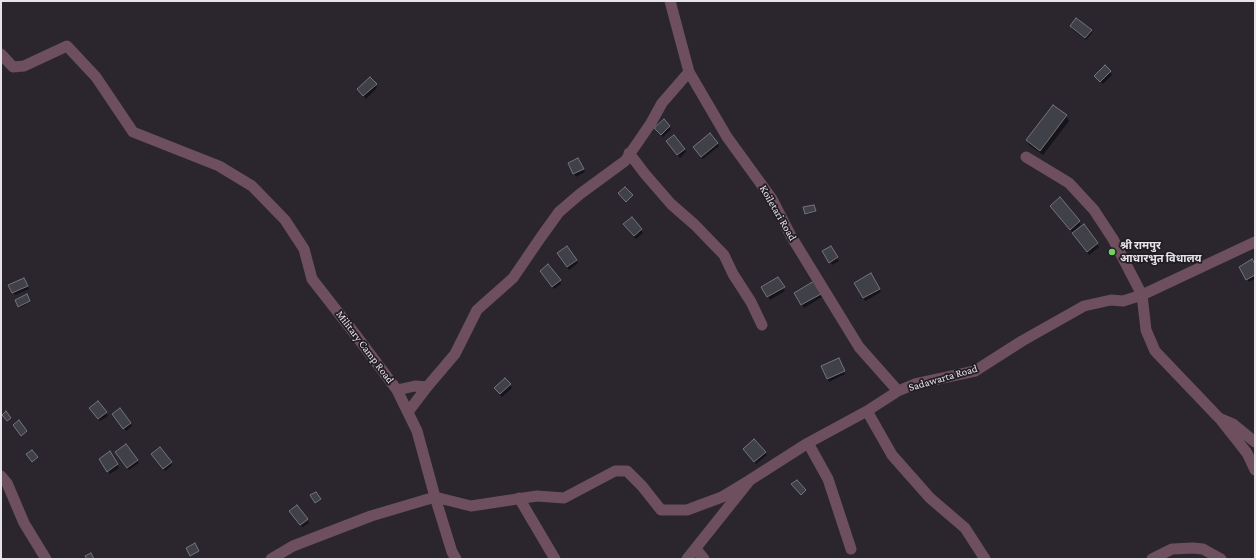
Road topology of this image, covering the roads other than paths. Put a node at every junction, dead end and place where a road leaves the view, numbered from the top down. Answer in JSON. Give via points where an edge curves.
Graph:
{"nodes":[{"id":1,"x":670,"y":1,"type":"edge"},
{"id":2,"x":1,"y":54,"type":"edge"},
{"id":3,"x":689,"y":72,"type":"junction"},
{"id":4,"x":629,"y":153,"type":"junction"},
{"id":5,"x":1026,"y":157,"type":"dead end"},
{"id":6,"x":1255,"y":242,"type":"edge"},
{"id":7,"x":1142,"y":295,"type":"junction"},
{"id":8,"x":762,"y":325,"type":"dead end"},
{"id":9,"x":427,"y":387,"type":"junction"},
{"id":10,"x":397,"y":390,"type":"junction"},
{"id":11,"x":898,"y":392,"type":"junction"},
{"id":12,"x":867,"y":411,"type":"junction"},
{"id":13,"x":408,"y":412,"type":"junction"},
{"id":14,"x":1219,"y":418,"type":"junction"},
{"id":15,"x":1255,"y":442,"type":"edge"},
{"id":16,"x":808,"y":443,"type":"junction"},
{"id":17,"x":1255,"y":470,"type":"edge"},
{"id":18,"x":1,"y":476,"type":"edge"},
{"id":19,"x":750,"y":480,"type":"junction"},
{"id":20,"x":435,"y":497,"type":"junction"},
{"id":21,"x":519,"y":498,"type":"junction"},
{"id":22,"x":696,"y":549,"type":"junction"},
{"id":23,"x":851,"y":549,"type":"dead end"},
{"id":24,"x":46,"y":559,"type":"edge"},
{"id":25,"x":271,"y":559,"type":"edge"},
{"id":26,"x":456,"y":559,"type":"edge"},
{"id":27,"x":555,"y":559,"type":"edge"},
{"id":28,"x":687,"y":559,"type":"edge"},
{"id":29,"x":704,"y":559,"type":"edge"},
{"id":30,"x":985,"y":559,"type":"edge"},
{"id":31,"x":1152,"y":559,"type":"edge"},
{"id":32,"x":1221,"y":559,"type":"edge"}],
"edges":[{"from":1,"to":3,"type":"street","name":"Koiletari Road"},
{"from":2,"to":10,"type":"street","name":"Military Camp Road","via":[[13,67],[24,66],[67,46],[96,77],[133,132],[218,166],[252,186],[285,220],[304,249],[312,279]]},
{"from":3,"to":4,"type":"street","via":[[662,103]]},
{"from":3,"to":11,"type":"street","name":"Koiletari Road","via":[[727,137],[772,199],[791,236],[859,347]]},
{"from":4,"to":8,"type":"street","via":[[671,204],[724,255]]},
{"from":4,"to":9,"type":"street","via":[[625,161],[560,212],[514,278],[478,310],[455,354]]},
{"from":5,"to":7,"type":"street","via":[[1069,183],[1094,210],[1113,238]]},
{"from":6,"to":7,"type":"street","name":"Sadawarta Road"},
{"from":7,"to":11,"type":"street","name":"Sadawarta Road","via":[[1123,301],[1111,300],[1084,306],[975,371],[915,384]]},
{"from":7,"to":14,"type":"street","via":[[1146,330],[1155,351]]},
{"from":9,"to":10,"type":"street","via":[[415,386]]},
{"from":9,"to":13,"type":"street"},
{"from":10,"to":13,"type":"street","name":"Military Camp Road"},
{"from":11,"to":12,"type":"street","name":"Sadawarta Road"},
{"from":12,"to":16,"type":"street","name":"Sadawarta Road"},
{"from":12,"to":30,"type":"street","via":[[892,455],[930,498],[965,528]]},
{"from":13,"to":20,"type":"street","name":"Military Camp Road","via":[[417,431]]},
{"from":14,"to":15,"type":"street","via":[[1233,424]]},
{"from":14,"to":17,"type":"street","via":[[1247,453]]},
{"from":16,"to":19,"type":"street","name":"Sadawarta Road"},
{"from":16,"to":23,"type":"street","via":[[828,478]]},
{"from":18,"to":24,"type":"street","via":[[7,483],[24,523]]},
{"from":19,"to":21,"type":"street","via":[[722,496],[687,510],[661,510],[627,471],[615,471],[564,498]]},
{"from":19,"to":22,"type":"street","name":"Sadawarta Road"},
{"from":20,"to":21,"type":"street","via":[[471,506]]},
{"from":20,"to":25,"type":"street","via":[[371,516],[293,546]]},
{"from":20,"to":26,"type":"street","name":"Military Camp Road"},
{"from":21,"to":27,"type":"street"},
{"from":22,"to":28,"type":"street","name":"Sadawarta Road"},
{"from":22,"to":29,"type":"street"},
{"from":31,"to":32,"type":"street","via":[[1172,549],[1193,548],[1203,549]]}]}
